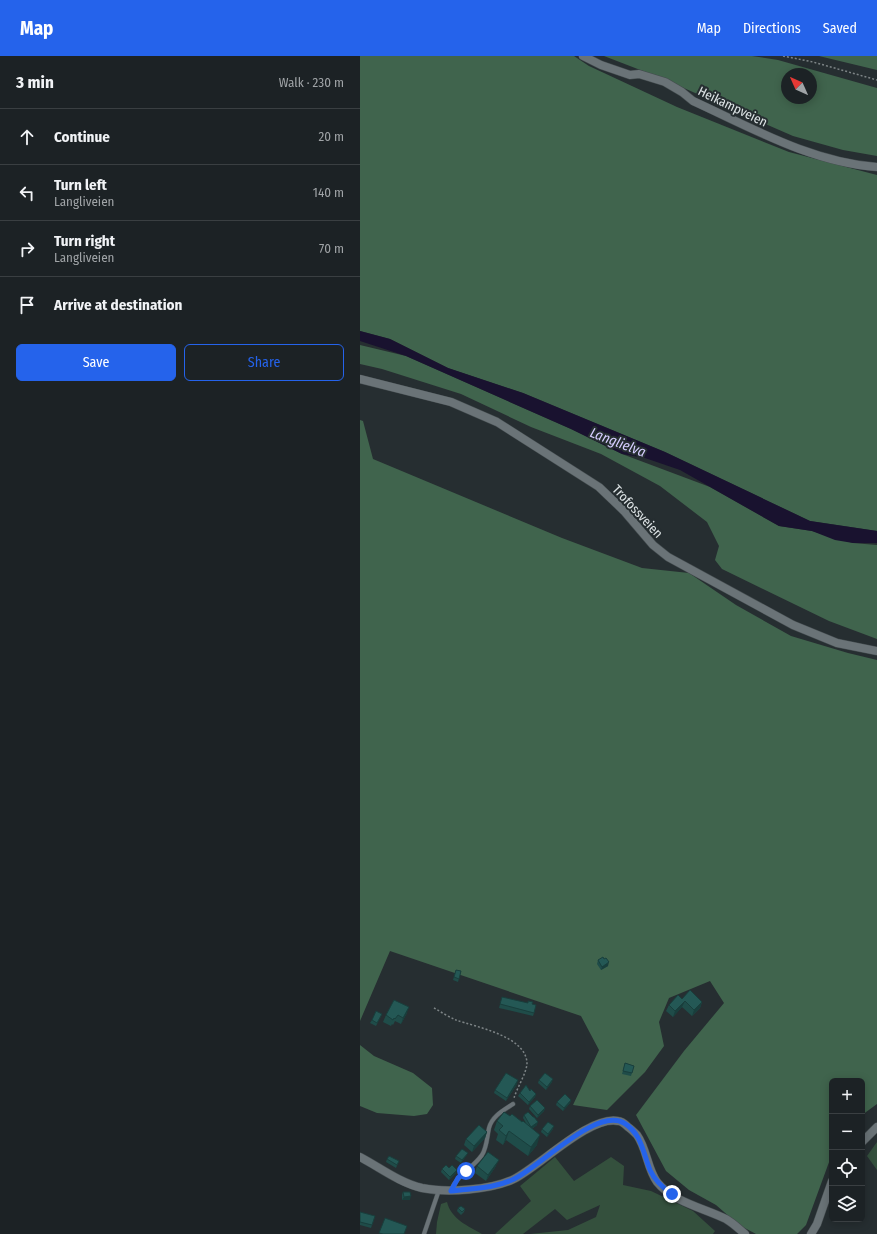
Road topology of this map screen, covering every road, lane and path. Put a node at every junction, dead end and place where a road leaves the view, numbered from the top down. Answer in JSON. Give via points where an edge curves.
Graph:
{"nodes":[{"id":1,"x":584,"y":56,"type":"edge"},
{"id":2,"x":783,"y":56,"type":"edge"},
{"id":3,"x":877,"y":80,"type":"edge"},
{"id":4,"x":877,"y":168,"type":"edge"},
{"id":5,"x":360,"y":379,"type":"edge"},
{"id":6,"x":877,"y":651,"type":"edge"},
{"id":7,"x":434,"y":1008,"type":"dead end"},
{"id":8,"x":513,"y":1104,"type":"joint"},
{"id":9,"x":877,"y":1127,"type":"edge"},
{"id":10,"x":865,"y":1139,"type":"edge"},
{"id":11,"x":360,"y":1157,"type":"edge"},
{"id":12,"x":830,"y":1186,"type":"edge"},
{"id":13,"x":439,"y":1190,"type":"junction"},
{"id":14,"x":451,"y":1191,"type":"junction"},
{"id":15,"x":424,"y":1234,"type":"edge"},
{"id":16,"x":745,"y":1234,"type":"edge"},
{"id":17,"x":811,"y":1234,"type":"edge"}],
"edges":[{"from":1,"to":4,"type":"street","name":"Heikampveien","via":[[630,75],[639,74],[665,82],[693,101],[779,141],[836,160]]},
{"from":2,"to":3,"type":"path"},
{"from":5,"to":6,"type":"street","name":"Trofossveien","via":[[451,402],[497,422],[599,486],[653,545],[668,557],[793,625],[837,643]]},
{"from":7,"to":8,"type":"path","via":[[455,1019],[504,1036],[524,1051],[527,1064]]},
{"from":8,"to":14,"type":"lane","via":[[493,1119],[482,1155],[458,1178]]},
{"from":9,"to":10,"type":"street"},
{"from":11,"to":13,"type":"street","via":[[412,1185]]},
{"from":12,"to":17,"type":"street"},
{"from":13,"to":14,"type":"street"},
{"from":13,"to":15,"type":"lane"},
{"from":14,"to":16,"type":"street","via":[[492,1187],[513,1180],[584,1130],[605,1120],[618,1120],[637,1135],[650,1169],[663,1188],[728,1220]]}]}
